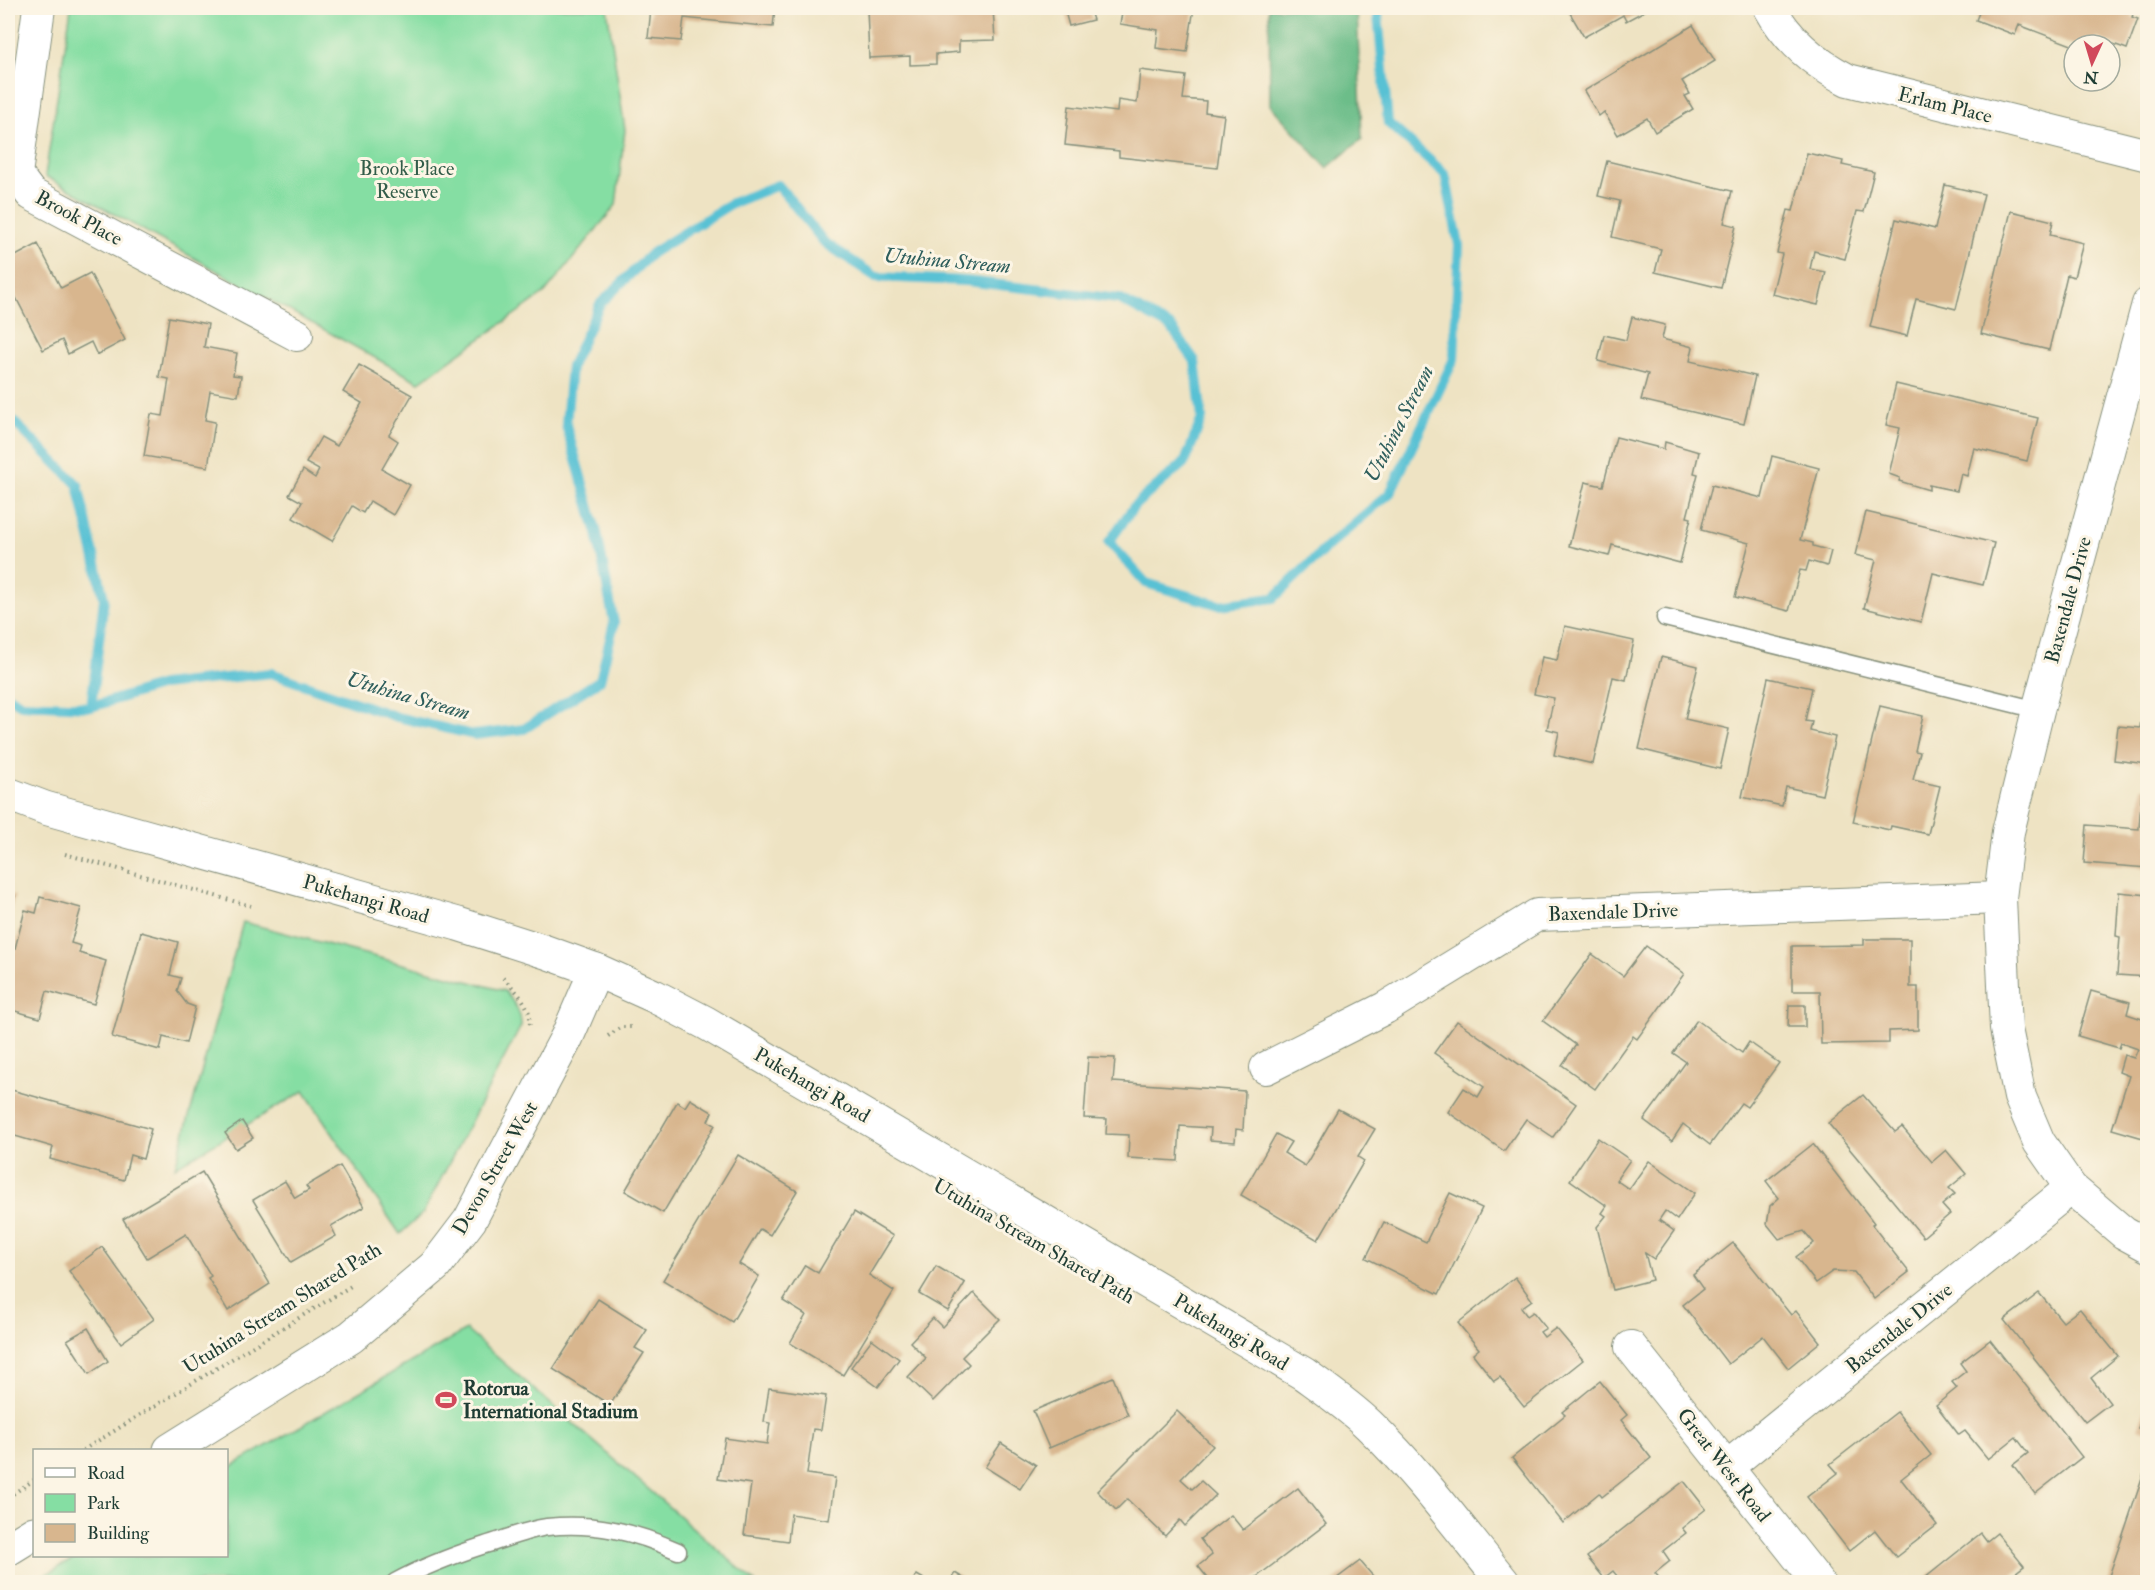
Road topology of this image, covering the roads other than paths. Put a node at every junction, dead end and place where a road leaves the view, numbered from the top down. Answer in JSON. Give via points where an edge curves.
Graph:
{"nodes":[{"id":1,"x":39,"y":8,"type":"edge"},
{"id":2,"x":1770,"y":8,"type":"edge"},
{"id":3,"x":2148,"y":155,"type":"edge"},
{"id":4,"x":2148,"y":304,"type":"edge"},
{"id":5,"x":297,"y":335,"type":"dead end"},
{"id":6,"x":1665,"y":618,"type":"dead end"},
{"id":7,"x":2038,"y":710,"type":"junction"},
{"id":8,"x":8,"y":794,"type":"edge"},
{"id":9,"x":2000,"y":898,"type":"junction"},
{"id":10,"x":596,"y":970,"type":"junction"},
{"id":11,"x":1266,"y":1068,"type":"dead end"},
{"id":12,"x":2072,"y":1188,"type":"junction"},
{"id":13,"x":2148,"y":1246,"type":"edge"},
{"id":14,"x":1631,"y":1347,"type":"dead end"},
{"id":15,"x":172,"y":1449,"type":"edge"},
{"id":16,"x":1726,"y":1468,"type":"junction"},
{"id":17,"x":33,"y":1534,"type":"edge"},
{"id":18,"x":8,"y":1549,"type":"edge"},
{"id":19,"x":678,"y":1551,"type":"dead end"},
{"id":20,"x":395,"y":1582,"type":"edge"},
{"id":21,"x":1503,"y":1582,"type":"edge"},
{"id":22,"x":1818,"y":1582,"type":"edge"}],
"edges":[{"from":1,"to":5,"type":"street","name":"Brook Place","via":[[16,174],[31,194]]},
{"from":2,"to":3,"type":"street","name":"Erlam Place","via":[[1806,54],[1848,80]]},
{"from":4,"to":7,"type":"street","name":"Baxendale Drive"},
{"from":6,"to":7,"type":"lane"},
{"from":7,"to":9,"type":"street","name":"Baxendale Drive","via":[[2008,832]]},
{"from":8,"to":10,"type":"main road","name":"Pukehangi Road","via":[[45,808],[458,924]]},
{"from":9,"to":11,"type":"street","name":"Baxendale Drive","via":[[1537,915],[1385,1008]]},
{"from":9,"to":12,"type":"street","name":"Baxendale Drive","via":[[2006,1029],[2020,1097],[2039,1142]]},
{"from":10,"to":15,"type":"main road","name":"Devon Street West","via":[[567,1037],[470,1220],[435,1266],[351,1337]]},
{"from":10,"to":21,"type":"main road","name":"Pukehangi Road","via":[[706,1023],[1304,1374],[1369,1425],[1392,1449]]},
{"from":12,"to":13,"type":"street","name":"Baxendale Drive","via":[[2124,1233]]},
{"from":12,"to":16,"type":"street","name":"Baxendale Drive"},
{"from":14,"to":16,"type":"street","name":"Great West Road"},
{"from":16,"to":22,"type":"street","name":"Great West Road"},
{"from":17,"to":18,"type":"main road"},
{"from":19,"to":20,"type":"lane","via":[[618,1530],[580,1525],[546,1527],[441,1559]]}]}
